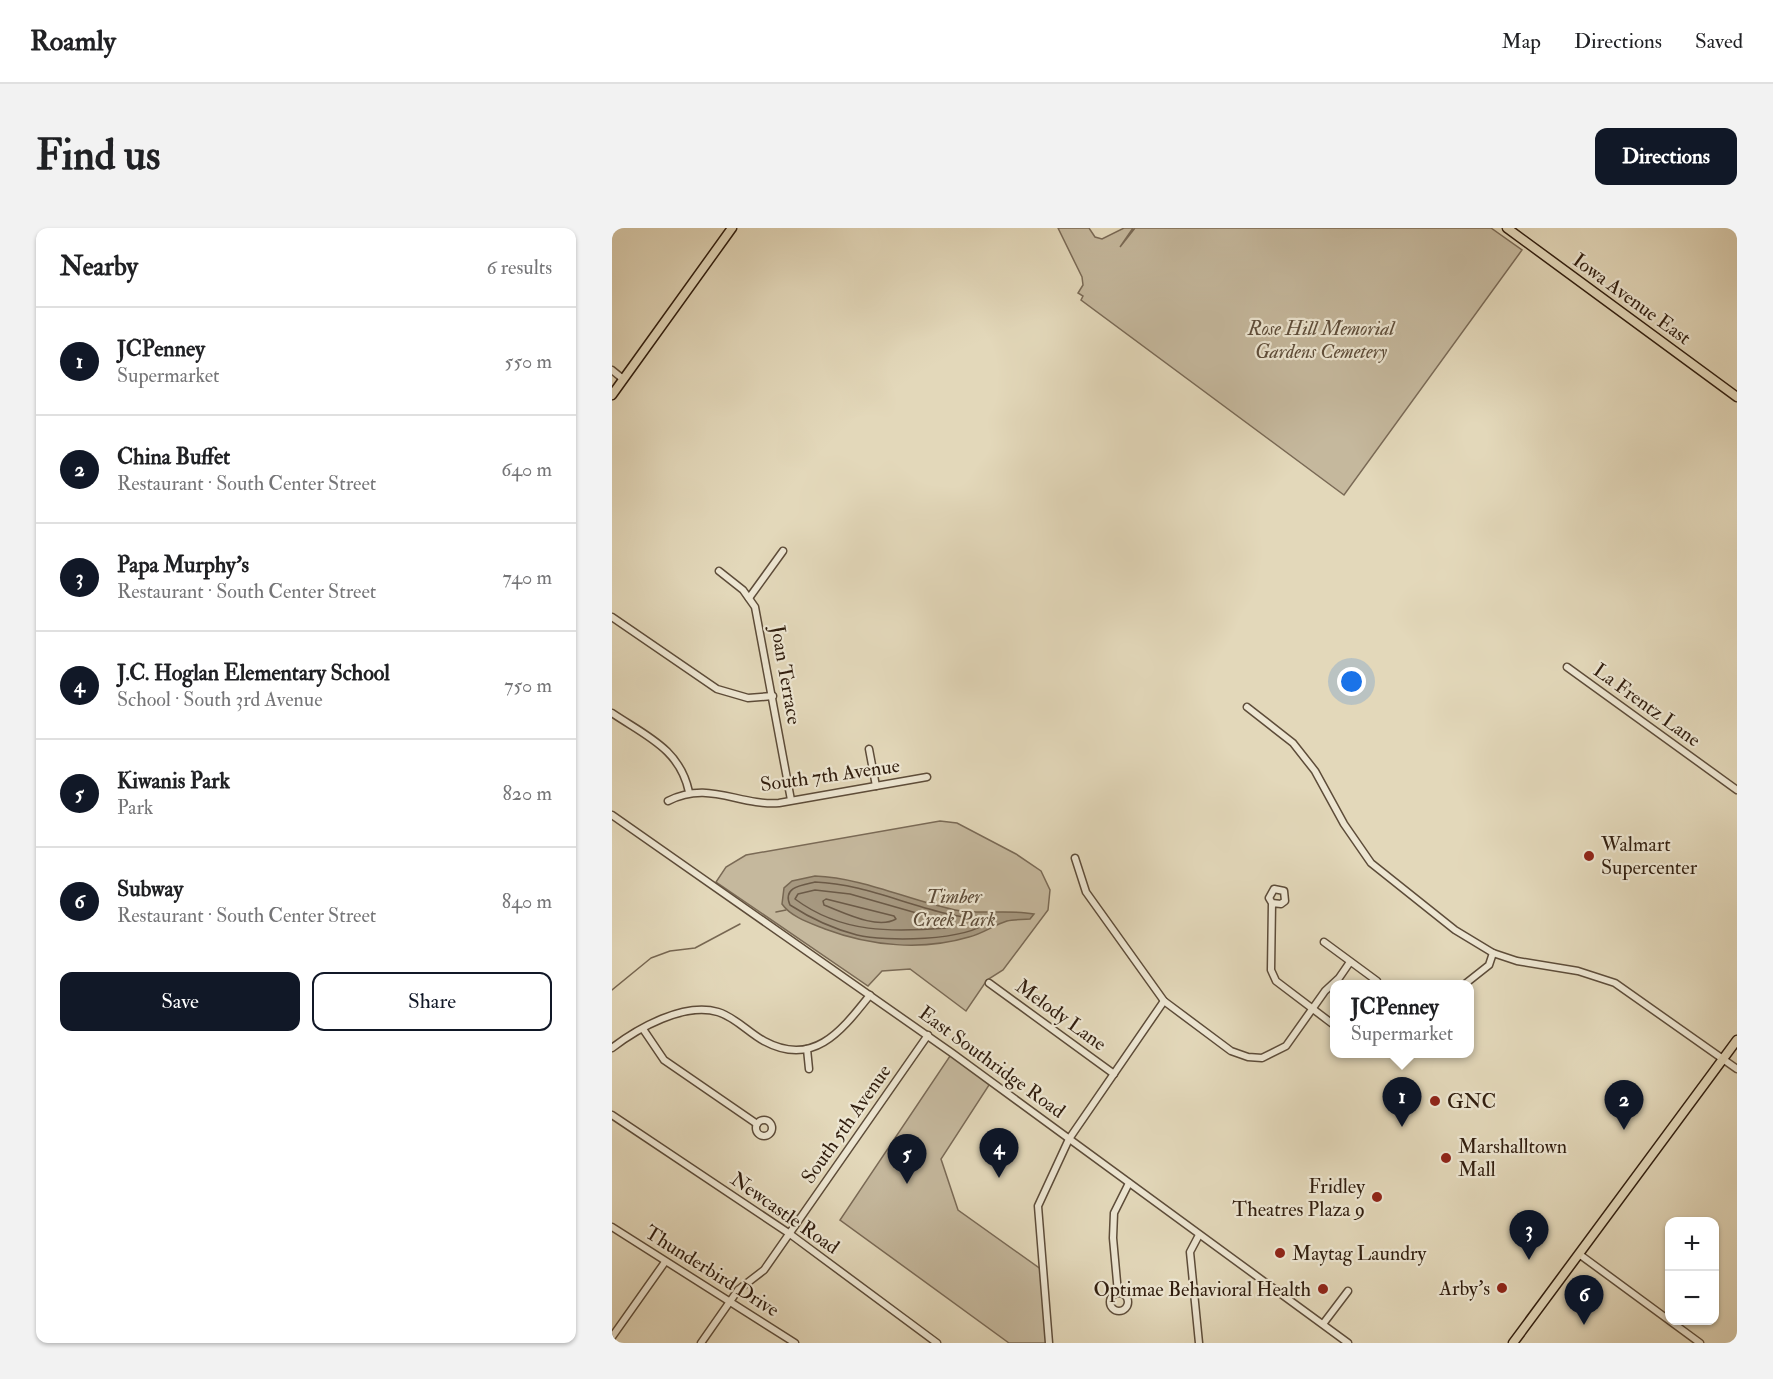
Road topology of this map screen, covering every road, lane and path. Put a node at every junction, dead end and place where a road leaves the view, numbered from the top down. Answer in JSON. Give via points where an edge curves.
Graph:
{"nodes":[{"id":1,"x":732,"y":228,"type":"edge"},
{"id":2,"x":1507,"y":228,"type":"edge"},
{"id":3,"x":612,"y":370,"type":"edge"},
{"id":4,"x":623,"y":378,"type":"junction"},
{"id":5,"x":612,"y":395,"type":"edge"},
{"id":6,"x":1737,"y":397,"type":"edge"},
{"id":7,"x":783,"y":552,"type":"dead end"},
{"id":8,"x":719,"y":571,"type":"dead end"},
{"id":9,"x":749,"y":598,"type":"junction"},
{"id":10,"x":612,"y":617,"type":"edge"},
{"id":11,"x":1567,"y":667,"type":"dead end"},
{"id":12,"x":773,"y":696,"type":"junction"},
{"id":13,"x":1247,"y":707,"type":"dead end"},
{"id":14,"x":612,"y":713,"type":"edge"},
{"id":15,"x":868,"y":749,"type":"dead end"},
{"id":16,"x":927,"y":777,"type":"dead end"},
{"id":17,"x":876,"y":786,"type":"junction"},
{"id":18,"x":1737,"y":790,"type":"edge"},
{"id":19,"x":689,"y":792,"type":"junction"},
{"id":20,"x":791,"y":800,"type":"junction"},
{"id":21,"x":668,"y":801,"type":"dead end"},
{"id":22,"x":612,"y":815,"type":"edge"},
{"id":23,"x":1075,"y":858,"type":"dead end"},
{"id":24,"x":1272,"y":903,"type":"dead end"},
{"id":25,"x":1324,"y":942,"type":"dead end"},
{"id":26,"x":1493,"y":953,"type":"junction"},
{"id":27,"x":1350,"y":962,"type":"junction"},
{"id":28,"x":1337,"y":980,"type":"edge"},
{"id":29,"x":1376,"y":980,"type":"edge"},
{"id":30,"x":1470,"y":980,"type":"edge"},
{"id":31,"x":989,"y":983,"type":"dead end"},
{"id":32,"x":1330,"y":986,"type":"edge"},
{"id":33,"x":870,"y":995,"type":"junction"},
{"id":34,"x":1164,"y":1001,"type":"junction"},
{"id":35,"x":1312,"y":1008,"type":"junction"},
{"id":36,"x":1330,"y":1021,"type":"edge"},
{"id":37,"x":643,"y":1029,"type":"junction"},
{"id":38,"x":928,"y":1035,"type":"junction"},
{"id":39,"x":1737,"y":1041,"type":"edge"},
{"id":40,"x":612,"y":1048,"type":"edge"},
{"id":41,"x":807,"y":1049,"type":"junction"},
{"id":42,"x":1724,"y":1058,"type":"junction"},
{"id":43,"x":1737,"y":1068,"type":"edge"},
{"id":44,"x":809,"y":1069,"type":"dead end"},
{"id":45,"x":1114,"y":1074,"type":"junction"},
{"id":46,"x":612,"y":1115,"type":"edge"},
{"id":47,"x":757,"y":1124,"type":"dead end"},
{"id":48,"x":1069,"y":1139,"type":"junction"},
{"id":49,"x":1129,"y":1183,"type":"junction"},
{"id":50,"x":612,"y":1227,"type":"edge"},
{"id":51,"x":790,"y":1234,"type":"junction"},
{"id":52,"x":1199,"y":1235,"type":"junction"},
{"id":53,"x":1579,"y":1254,"type":"junction"},
{"id":54,"x":665,"y":1262,"type":"junction"},
{"id":55,"x":1348,"y":1291,"type":"dead end"},
{"id":56,"x":1118,"y":1293,"type":"dead end"},
{"id":57,"x":730,"y":1302,"type":"junction"},
{"id":58,"x":1323,"y":1324,"type":"junction"},
{"id":59,"x":612,"y":1337,"type":"edge"},
{"id":60,"x":792,"y":1342,"type":"edge"},
{"id":61,"x":701,"y":1343,"type":"edge"},
{"id":62,"x":937,"y":1343,"type":"edge"},
{"id":63,"x":1049,"y":1343,"type":"edge"},
{"id":64,"x":1199,"y":1343,"type":"edge"},
{"id":65,"x":1348,"y":1343,"type":"edge"},
{"id":66,"x":1513,"y":1343,"type":"edge"},
{"id":67,"x":1700,"y":1343,"type":"edge"}],
"edges":[{"from":1,"to":4,"type":"main road"},
{"from":2,"to":6,"type":"main road","name":"Iowa Avenue East"},
{"from":3,"to":4,"type":"street"},
{"from":4,"to":5,"type":"main road"},
{"from":7,"to":9,"type":"street"},
{"from":8,"to":9,"type":"street","name":"Joan Terrace"},
{"from":9,"to":12,"type":"street","name":"Joan Terrace","via":[[760,624]]},
{"from":10,"to":12,"type":"street","via":[[717,689],[748,698]]},
{"from":11,"to":18,"type":"street","name":"La Frentz Lane"},
{"from":12,"to":20,"type":"street","name":"Joan Terrace"},
{"from":13,"to":26,"type":"street","via":[[1293,743],[1315,771],[1371,863],[1455,930]]},
{"from":14,"to":19,"type":"street","via":[[671,754],[683,770]]},
{"from":15,"to":17,"type":"street"},
{"from":16,"to":17,"type":"street","name":"South 7th Avenue"},
{"from":17,"to":20,"type":"street","name":"South 7th Avenue"},
{"from":19,"to":20,"type":"street","name":"South 7th Avenue","via":[[721,793],[762,804]]},
{"from":19,"to":21,"type":"street","name":"South 7th Avenue"},
{"from":22,"to":33,"type":"street","name":"East Southridge Road"},
{"from":23,"to":34,"type":"street","via":[[1086,892]]},
{"from":24,"to":35,"type":"street","via":[[1271,970],[1276,981]]},
{"from":25,"to":27,"type":"street"},
{"from":26,"to":30,"type":"street","via":[[1489,965]]},
{"from":26,"to":42,"type":"street","via":[[1517,962],[1578,970],[1615,983]]},
{"from":27,"to":28,"type":"street"},
{"from":27,"to":29,"type":"street"},
{"from":31,"to":45,"type":"street","name":"Melody Lane"},
{"from":32,"to":35,"type":"street"},
{"from":33,"to":38,"type":"street","name":"East Southridge Road"},
{"from":33,"to":41,"type":"street","via":[[832,1038]]},
{"from":34,"to":35,"type":"street","via":[[1231,1051],[1262,1058],[1286,1046]]},
{"from":34,"to":45,"type":"street"},
{"from":35,"to":36,"type":"street"},
{"from":37,"to":40,"type":"street"},
{"from":37,"to":41,"type":"street","via":[[676,1013],[703,1010],[728,1017],[774,1046]]},
{"from":37,"to":47,"type":"street","via":[[664,1060]]},
{"from":38,"to":48,"type":"street","name":"East Southridge Road"},
{"from":38,"to":51,"type":"street","name":"South 5th Avenue"},
{"from":39,"to":42,"type":"main road"},
{"from":41,"to":44,"type":"street"},
{"from":42,"to":43,"type":"street"},
{"from":42,"to":53,"type":"main road"},
{"from":45,"to":48,"type":"street"},
{"from":46,"to":51,"type":"street","name":"Newcastle Road"},
{"from":48,"to":49,"type":"street","name":"East Southridge Road"},
{"from":48,"to":63,"type":"street","via":[[1037,1211]]},
{"from":49,"to":52,"type":"street","name":"East Southridge Road"},
{"from":49,"to":56,"type":"street","via":[[1114,1213]]},
{"from":50,"to":54,"type":"street","name":"Thunderbird Drive"},
{"from":51,"to":57,"type":"street","name":"South 5th Avenue","via":[[764,1270],[742,1286]]},
{"from":51,"to":62,"type":"street","name":"Newcastle Road"},
{"from":52,"to":58,"type":"street","name":"East Southridge Road"},
{"from":52,"to":64,"type":"street","via":[[1190,1252]]},
{"from":53,"to":66,"type":"main road"},
{"from":53,"to":67,"type":"street"},
{"from":54,"to":57,"type":"street","name":"Thunderbird Drive"},
{"from":54,"to":59,"type":"street"},
{"from":55,"to":58,"type":"street"},
{"from":57,"to":60,"type":"street","name":"Thunderbird Drive"},
{"from":57,"to":61,"type":"street","name":"South 5th Avenue"},
{"from":58,"to":65,"type":"street","name":"East Southridge Road"}]}
